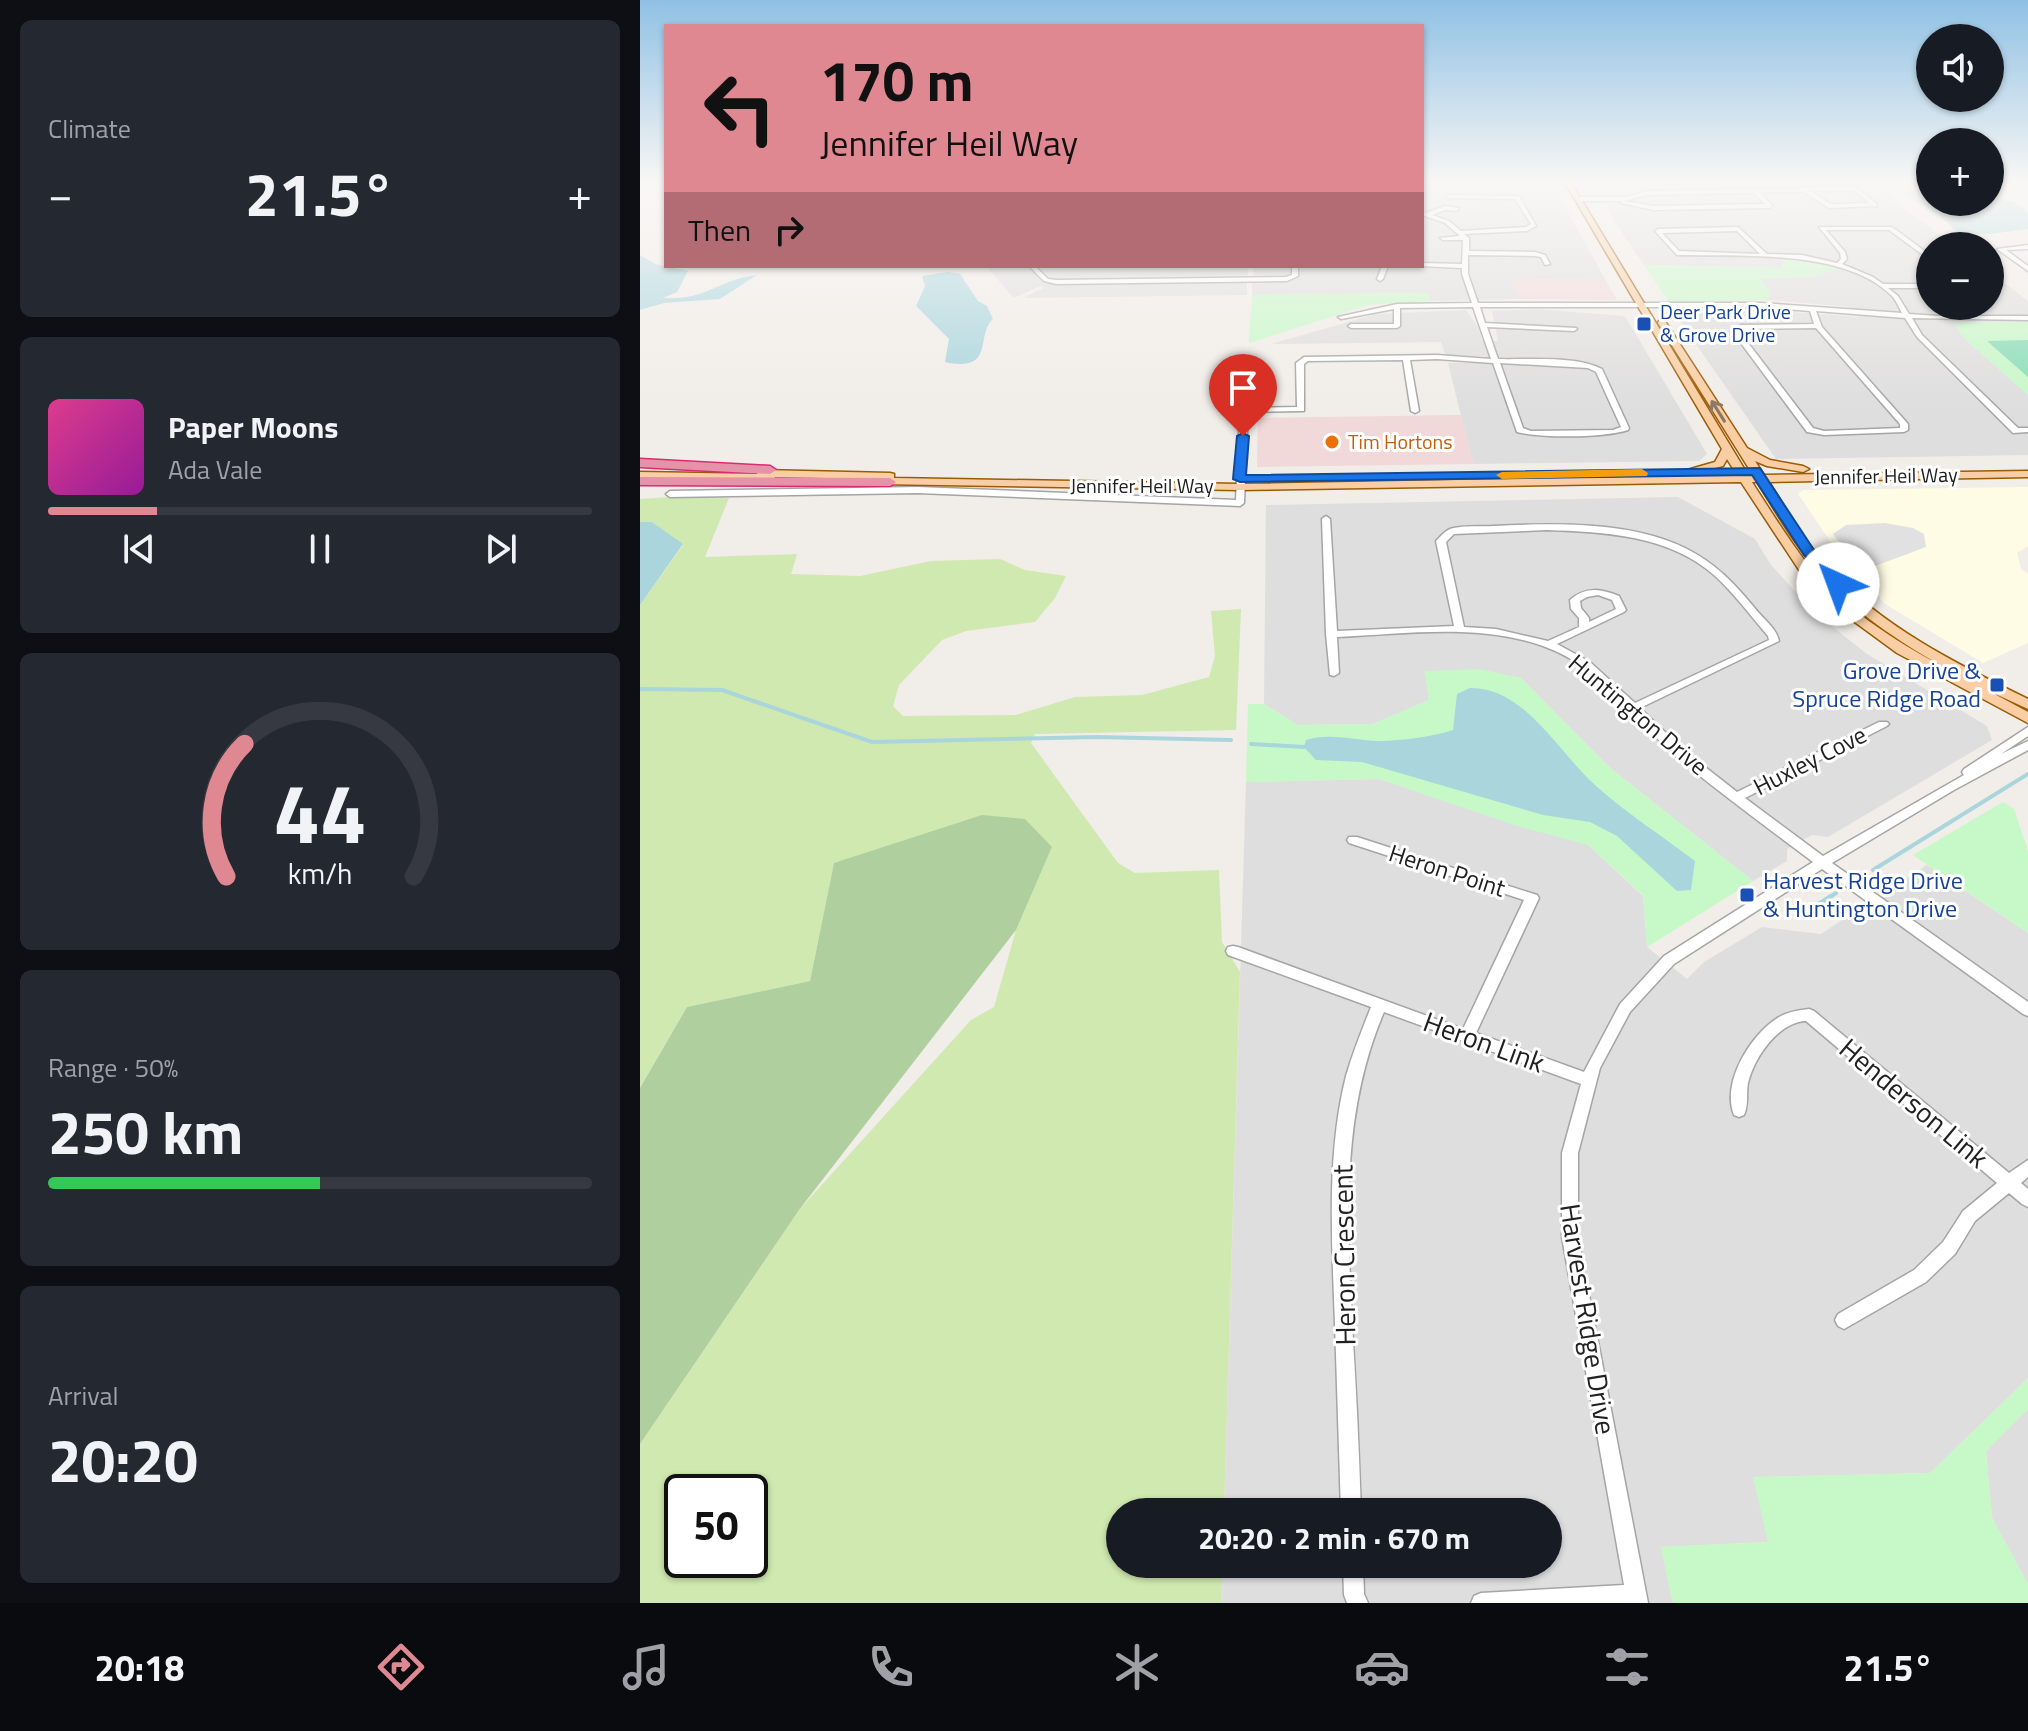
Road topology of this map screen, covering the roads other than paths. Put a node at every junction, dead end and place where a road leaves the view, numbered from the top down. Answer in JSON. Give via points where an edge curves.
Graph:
{"nodes":[{"id":1,"x":1466,"y":256,"type":"edge"},
{"id":2,"x":1542,"y":256,"type":"edge"},
{"id":3,"x":1616,"y":256,"type":"edge"},
{"id":4,"x":1776,"y":256,"type":"edge"},
{"id":5,"x":1843,"y":256,"type":"edge"},
{"id":6,"x":2010,"y":256,"type":"edge"},
{"id":7,"x":1547,"y":264,"type":"dead end"},
{"id":8,"x":1424,"y":265,"type":"edge"},
{"id":9,"x":1838,"y":265,"type":"junction"},
{"id":10,"x":1464,"y":266,"type":"junction"},
{"id":11,"x":1034,"y":268,"type":"edge"},
{"id":12,"x":1295,"y":268,"type":"edge"},
{"id":13,"x":1384,"y":268,"type":"edge"},
{"id":14,"x":2028,"y":269,"type":"edge"},
{"id":15,"x":1380,"y":279,"type":"dead end"},
{"id":16,"x":1884,"y":286,"type":"junction"},
{"id":17,"x":1916,"y":286,"type":"edge"},
{"id":18,"x":1477,"y":305,"type":"junction"},
{"id":19,"x":1397,"y":306,"type":"junction"},
{"id":20,"x":1646,"y":307,"type":"junction"},
{"id":21,"x":1812,"y":308,"type":"junction"},
{"id":22,"x":1906,"y":316,"type":"junction"},
{"id":23,"x":1341,"y":317,"type":"dead end"},
{"id":24,"x":2028,"y":318,"type":"edge"},
{"id":25,"x":1484,"y":325,"type":"junction"},
{"id":26,"x":1351,"y":326,"type":"dead end"},
{"id":27,"x":1817,"y":326,"type":"junction"},
{"id":28,"x":1574,"y":329,"type":"dead end"},
{"id":29,"x":1406,"y":357,"type":"junction"},
{"id":30,"x":1495,"y":359,"type":"junction"},
{"id":31,"x":1415,"y":411,"type":"dead end"},
{"id":32,"x":2028,"y":430,"type":"edge"},
{"id":33,"x":1742,"y":449,"type":"junction"},
{"id":34,"x":1727,"y":450,"type":"junction"},
{"id":35,"x":640,"y":463,"type":"edge"},
{"id":36,"x":2028,"y":466,"type":"edge"},
{"id":37,"x":813,"y":474,"type":"junction"},
{"id":38,"x":1809,"y":474,"type":"junction"},
{"id":39,"x":2028,"y":474,"type":"edge"},
{"id":40,"x":640,"y":475,"type":"edge"},
{"id":41,"x":1750,"y":475,"type":"junction"},
{"id":42,"x":1685,"y":476,"type":"junction"},
{"id":43,"x":890,"y":482,"type":"joint"},
{"id":44,"x":1239,"y":483,"type":"junction"},
{"id":45,"x":670,"y":494,"type":"dead end"},
{"id":46,"x":1774,"y":500,"type":"junction"},
{"id":47,"x":1759,"y":502,"type":"junction"},
{"id":48,"x":1326,"y":519,"type":"dead end"},
{"id":49,"x":1584,"y":629,"type":"junction"},
{"id":50,"x":1460,"y":630,"type":"junction"},
{"id":51,"x":1331,"y":634,"type":"junction"},
{"id":52,"x":1549,"y":644,"type":"junction"},
{"id":53,"x":1334,"y":673,"type":"dead end"},
{"id":54,"x":2028,"y":705,"type":"edge"},
{"id":55,"x":1632,"y":708,"type":"junction"},
{"id":56,"x":2028,"y":718,"type":"edge"},
{"id":57,"x":1883,"y":724,"type":"dead end"},
{"id":58,"x":2028,"y":731,"type":"edge"},
{"id":59,"x":2028,"y":745,"type":"edge"},
{"id":60,"x":1950,"y":787,"type":"junction"},
{"id":61,"x":1738,"y":797,"type":"junction"},
{"id":62,"x":1353,"y":840,"type":"dead end"},
{"id":63,"x":1824,"y":862,"type":"junction"},
{"id":64,"x":1233,"y":951,"type":"dead end"},
{"id":65,"x":1380,"y":1004,"type":"junction"},
{"id":66,"x":2028,"y":1010,"type":"edge"},
{"id":67,"x":1467,"y":1036,"type":"junction"},
{"id":68,"x":1588,"y":1080,"type":"junction"},
{"id":69,"x":1739,"y":1110,"type":"dead end"},
{"id":70,"x":2028,"y":1167,"type":"edge"},
{"id":71,"x":2008,"y":1182,"type":"junction"},
{"id":72,"x":2028,"y":1199,"type":"edge"},
{"id":73,"x":1844,"y":1320,"type":"dead end"},
{"id":74,"x":1350,"y":1498,"type":"edge"},
{"id":75,"x":1353,"y":1578,"type":"edge"},
{"id":76,"x":1637,"y":1599,"type":"edge"},
{"id":77,"x":1358,"y":1603,"type":"edge"},
{"id":78,"x":1481,"y":1603,"type":"edge"}],
"edges":[{"from":1,"to":10,"type":"street"},
{"from":2,"to":7,"type":"street"},
{"from":3,"to":20,"type":"main road"},
{"from":4,"to":9,"type":"street"},
{"from":5,"to":9,"type":"street"},
{"from":6,"to":14,"type":"street"},
{"from":8,"to":10,"type":"street"},
{"from":9,"to":16,"type":"street"},
{"from":10,"to":18,"type":"street"},
{"from":11,"to":12,"type":"street","via":[[1056,282],[1287,279],[1295,276]]},
{"from":13,"to":15,"type":"street"},
{"from":16,"to":17,"type":"street"},
{"from":16,"to":22,"type":"street"},
{"from":18,"to":19,"type":"street"},
{"from":18,"to":20,"type":"street"},
{"from":18,"to":25,"type":"street"},
{"from":19,"to":23,"type":"street"},
{"from":19,"to":26,"type":"street","via":[[1397,326]]},
{"from":20,"to":21,"type":"street"},
{"from":33,"to":20,"type":"main road","one_way":true},
{"from":20,"to":34,"type":"main road"},
{"from":21,"to":22,"type":"street"},
{"from":21,"to":27,"type":"street"},
{"from":22,"to":24,"type":"street"},
{"from":22,"to":32,"type":"street","via":[[1919,336],[2016,431]]},
{"from":25,"to":28,"type":"street"},
{"from":25,"to":30,"type":"street"},
{"from":27,"to":27,"type":"street","via":[[1735,331],[1810,430],[1904,430]]},
{"from":29,"to":30,"type":"street"},
{"from":29,"to":31,"type":"street"},
{"from":29,"to":44,"type":"street","via":[[1303,360],[1301,409],[1244,410]]},
{"from":30,"to":30,"type":"street","via":[[1595,367],[1626,427],[1614,432],[1523,432]]},
{"from":33,"to":38,"type":"main road","via":[[1767,463]]},
{"from":33,"to":41,"type":"main road"},
{"from":34,"to":41,"type":"main road"},
{"from":34,"to":42,"type":"main road","via":[[1719,464]]},
{"from":35,"to":37,"type":"highway"},
{"from":36,"to":38,"type":"main road","name":"Jennifer Heil Way"},
{"from":37,"to":40,"type":"main road","name":"Jennifer Heil Way"},
{"from":37,"to":44,"type":"main road","name":"Jennifer Heil Way"},
{"from":38,"to":39,"type":"main road","name":"Jennifer Heil Way"},
{"from":38,"to":41,"type":"main road","name":"Jennifer Heil Way"},
{"from":38,"to":46,"type":"main road","via":[[1782,486]]},
{"from":40,"to":43,"type":"highway"},
{"from":41,"to":42,"type":"main road","name":"Jennifer Heil Way"},
{"from":41,"to":46,"type":"main road"},
{"from":41,"to":47,"type":"main road"},
{"from":42,"to":44,"type":"main road","name":"Jennifer Heil Way"},
{"from":42,"to":47,"type":"main road","via":[[1732,488]]},
{"from":43,"to":44,"type":"main road","name":"Jennifer Heil Way"},
{"from":44,"to":45,"type":"street","name":"Jennifer Heil Way","via":[[1240,503],[918,490]]},
{"from":46,"to":54,"type":"main road","via":[[1809,552],[1861,605],[1916,645]]},
{"from":47,"to":56,"type":"main road","via":[[1805,570],[1846,609],[1941,674]]},
{"from":48,"to":51,"type":"street"},
{"from":49,"to":49,"type":"street","via":[[1618,614],[1620,601],[1599,592],[1578,597],[1574,605],[1584,618]]},
{"from":49,"to":52,"type":"street"},
{"from":50,"to":51,"type":"street","name":"Huntington Drive"},
{"from":50,"to":52,"type":"street","name":"Huntington Drive"},
{"from":50,"to":55,"type":"street","via":[[1441,541],[1451,532],[1606,530],[1646,536],[1687,552],[1715,571],[1774,641]]},
{"from":51,"to":53,"type":"street"},
{"from":52,"to":55,"type":"street","name":"Huntington Drive","via":[[1588,666]]},
{"from":55,"to":61,"type":"street","name":"Huntington Drive"},
{"from":57,"to":61,"type":"street","name":"Huxley Cove"},
{"from":58,"to":60,"type":"street","name":"Harvest Ridge Drive"},
{"from":59,"to":60,"type":"street","name":"Harvest Ridge Drive"},
{"from":60,"to":63,"type":"street","name":"Harvest Ridge Drive"},
{"from":61,"to":63,"type":"street","name":"Huntington Drive"},
{"from":62,"to":67,"type":"street","name":"Heron Point","via":[[1532,898]]},
{"from":63,"to":66,"type":"street","name":"Huntington Drive"},
{"from":63,"to":68,"type":"street","name":"Harvest Ridge Drive","via":[[1669,960],[1625,1008]]},
{"from":64,"to":65,"type":"street","name":"Heron Link"},
{"from":65,"to":67,"type":"street","name":"Heron Link"},
{"from":65,"to":74,"type":"street","name":"Heron Crescent","via":[[1368,1026],[1348,1108],[1339,1183]]},
{"from":67,"to":68,"type":"street","name":"Heron Link"},
{"from":68,"to":76,"type":"street","name":"Harvest Ridge Drive","via":[[1570,1153],[1570,1237]]},
{"from":69,"to":71,"type":"street","name":"Henderson Link","via":[[1740,1083],[1758,1049],[1786,1017],[1809,1015]]},
{"from":70,"to":71,"type":"street"},
{"from":71,"to":72,"type":"street","name":"Henderson Link"},
{"from":71,"to":73,"type":"street","via":[[1969,1216],[1936,1263]]},
{"from":75,"to":77,"type":"street"},
{"from":76,"to":78,"type":"street"}]}
